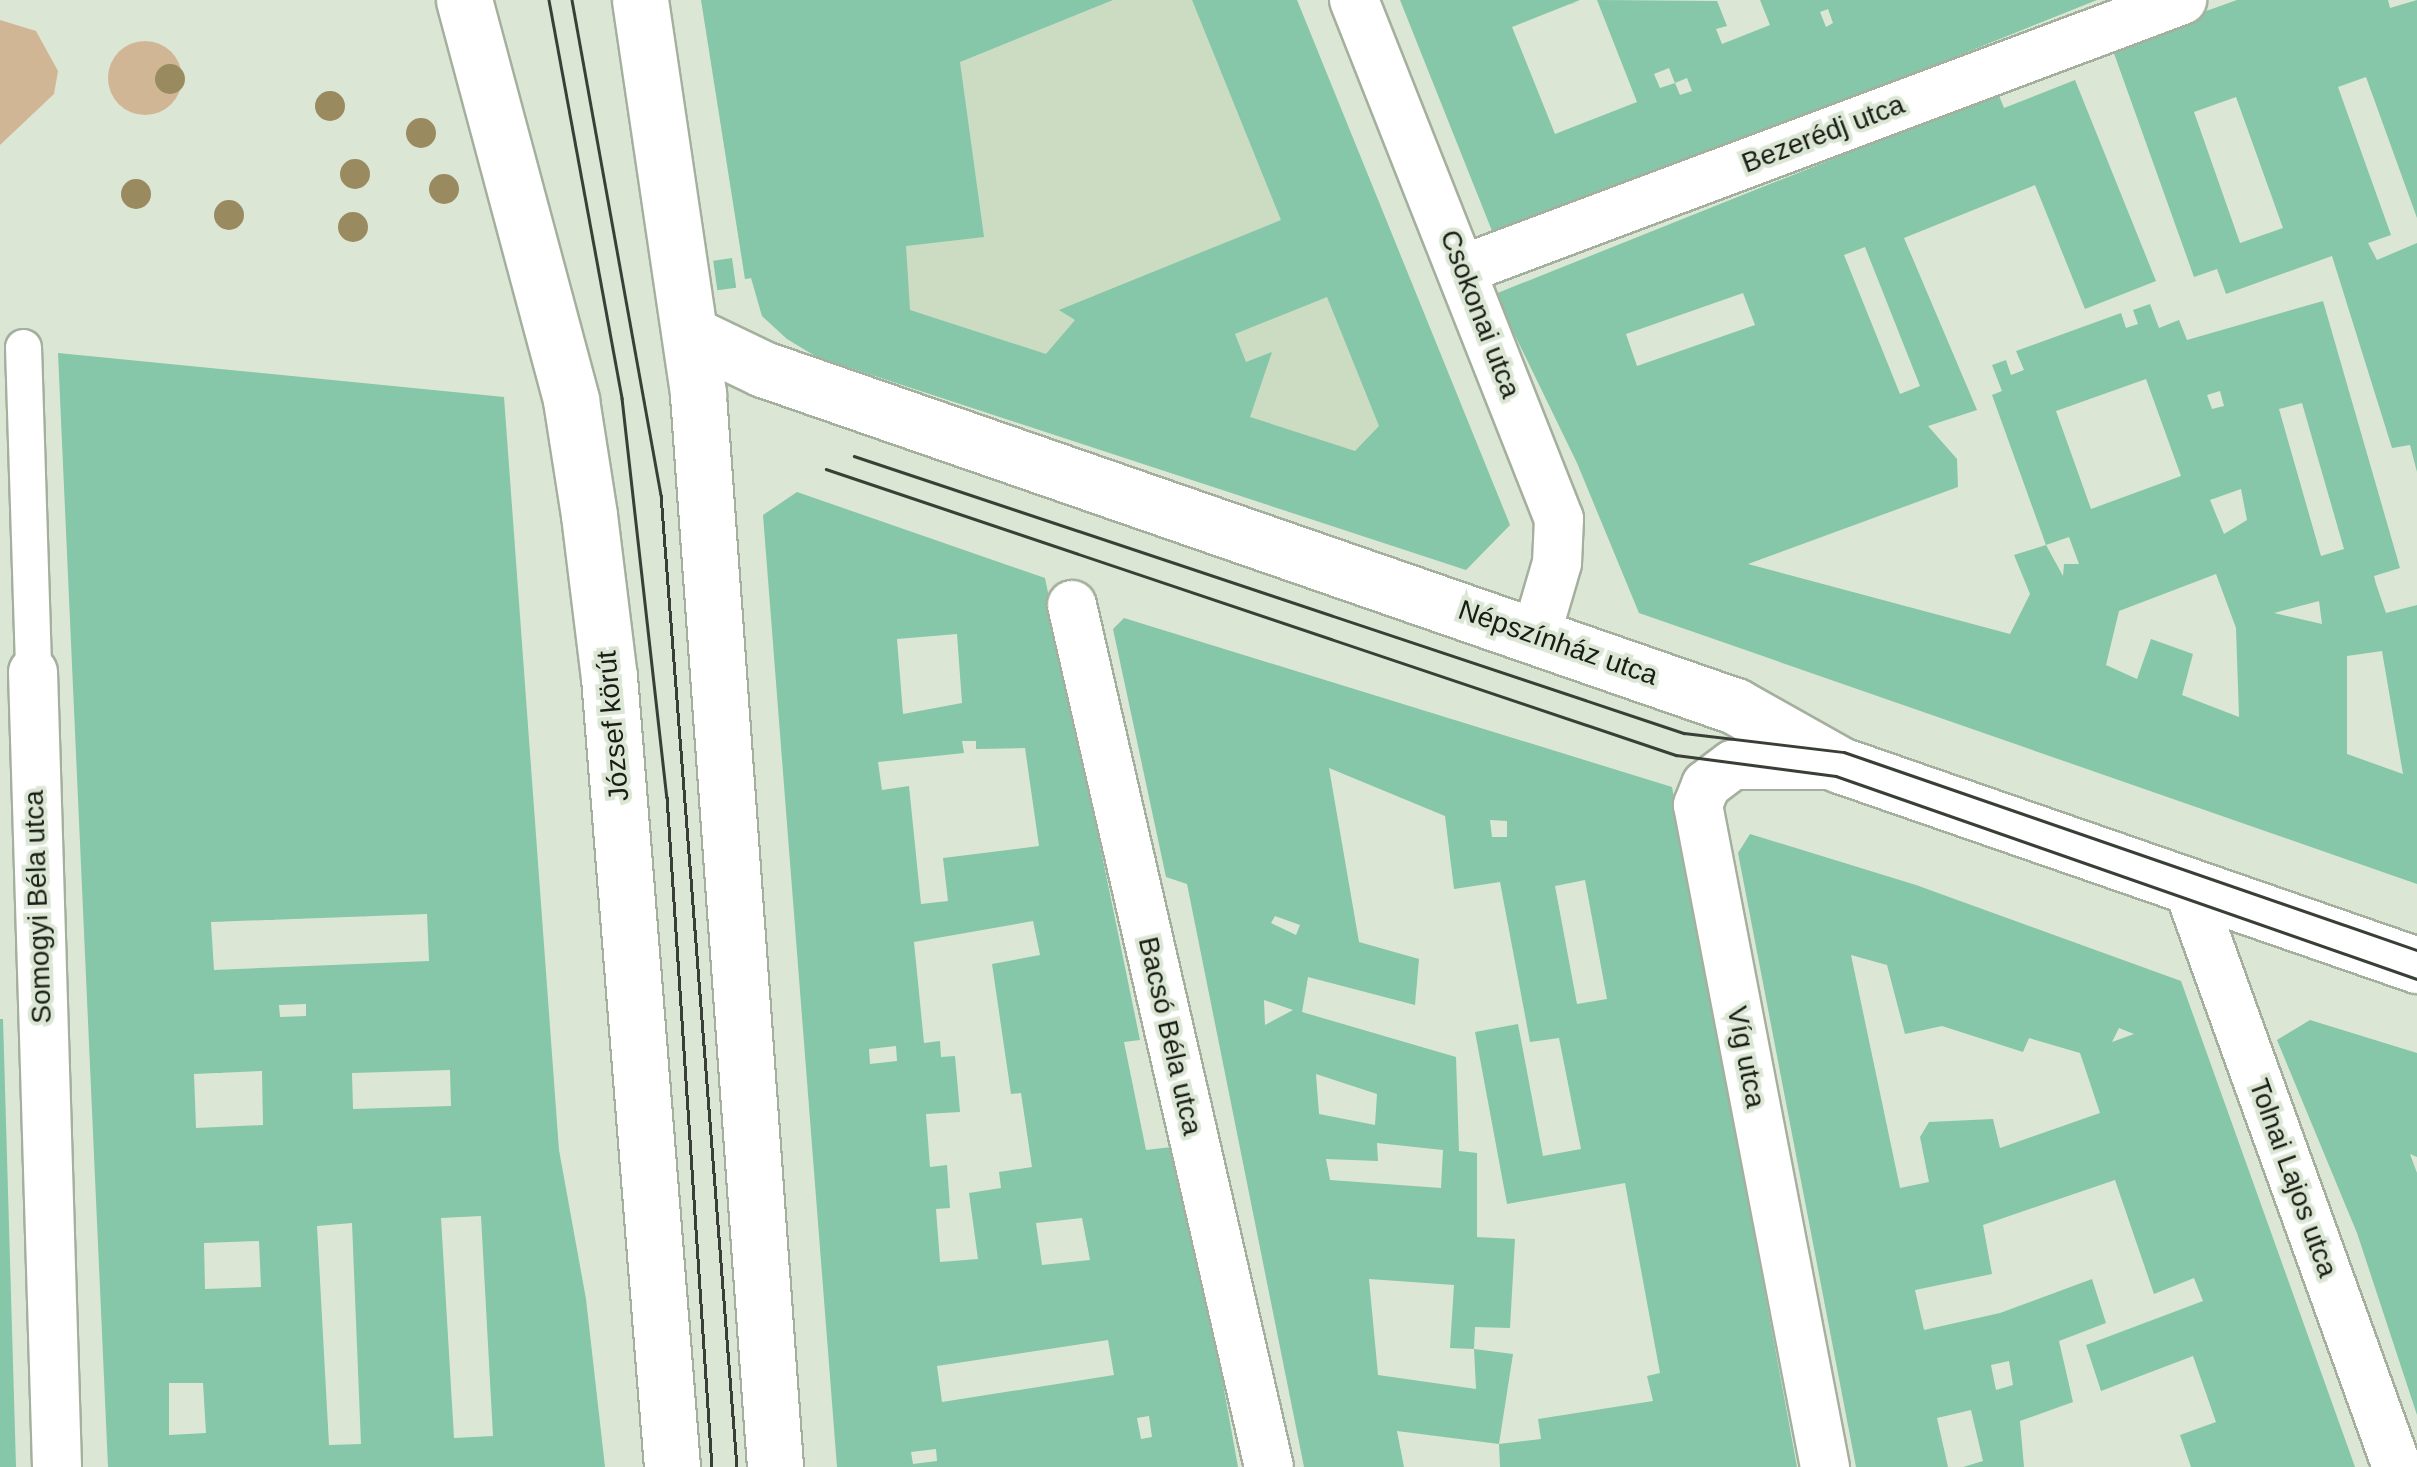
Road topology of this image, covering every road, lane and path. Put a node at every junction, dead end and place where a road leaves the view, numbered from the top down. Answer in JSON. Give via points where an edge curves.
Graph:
{"nodes":[{"id":1,"x":464,"y":0,"type":"edge"},
{"id":2,"x":640,"y":0,"type":"edge"},
{"id":3,"x":1354,"y":0,"type":"edge"},
{"id":4,"x":2182,"y":0,"type":"edge"},
{"id":5,"x":1464,"y":269,"type":"junction"},
{"id":6,"x":692,"y":336,"type":"junction"},
{"id":7,"x":23,"y":347,"type":"dead end"},
{"id":8,"x":1072,"y":605,"type":"dead end"},
{"id":9,"x":1536,"y":635,"type":"junction"},
{"id":10,"x":33,"y":672,"type":"joint"},
{"id":11,"x":1840,"y":765,"type":"junction"},
{"id":12,"x":2189,"y":890,"type":"junction"},
{"id":13,"x":18,"y":910,"type":"edge"},
{"id":14,"x":2417,"y":964,"type":"edge"},
{"id":15,"x":57,"y":1467,"type":"edge"},
{"id":16,"x":672,"y":1467,"type":"edge"},
{"id":17,"x":775,"y":1467,"type":"edge"},
{"id":18,"x":1269,"y":1467,"type":"edge"},
{"id":19,"x":1825,"y":1467,"type":"edge"},
{"id":20,"x":2397,"y":1467,"type":"edge"}],
"edges":[{"from":1,"to":16,"type":"main road","name":"József körút","via":[[570,400],[589,515],[611,695]]},
{"from":2,"to":6,"type":"main road"},
{"from":3,"to":5,"type":"street","name":"Csokonai utca"},
{"from":4,"to":5,"type":"street","name":"Bezerédj utca"},
{"from":5,"to":9,"type":"street","name":"Csokonai utca","via":[[1559,520],[1557,563]]},
{"from":6,"to":9,"type":"main road","name":"Népszínház utca","via":[[763,368]]},
{"from":6,"to":17,"type":"main road"},
{"from":7,"to":10,"type":"street","name":"Somogyi Béla utca"},
{"from":8,"to":18,"type":"street","name":"Bacsó Béla utca"},
{"from":9,"to":11,"type":"main road","name":"Népszínház utca","via":[[1735,706]]},
{"from":10,"to":13,"type":"street","name":"Somogyi Béla utca"},
{"from":11,"to":12,"type":"main road","name":"Népszínház utca"},
{"from":11,"to":19,"type":"street","name":"Víg utca","via":[[1732,765],[1706,785],[1698,804]]},
{"from":12,"to":14,"type":"main road","name":"Népszínház utca"},
{"from":12,"to":20,"type":"street","name":"Tolnai Lajos utca"},
{"from":13,"to":15,"type":"street","name":"Somogyi Béla utca"}]}
